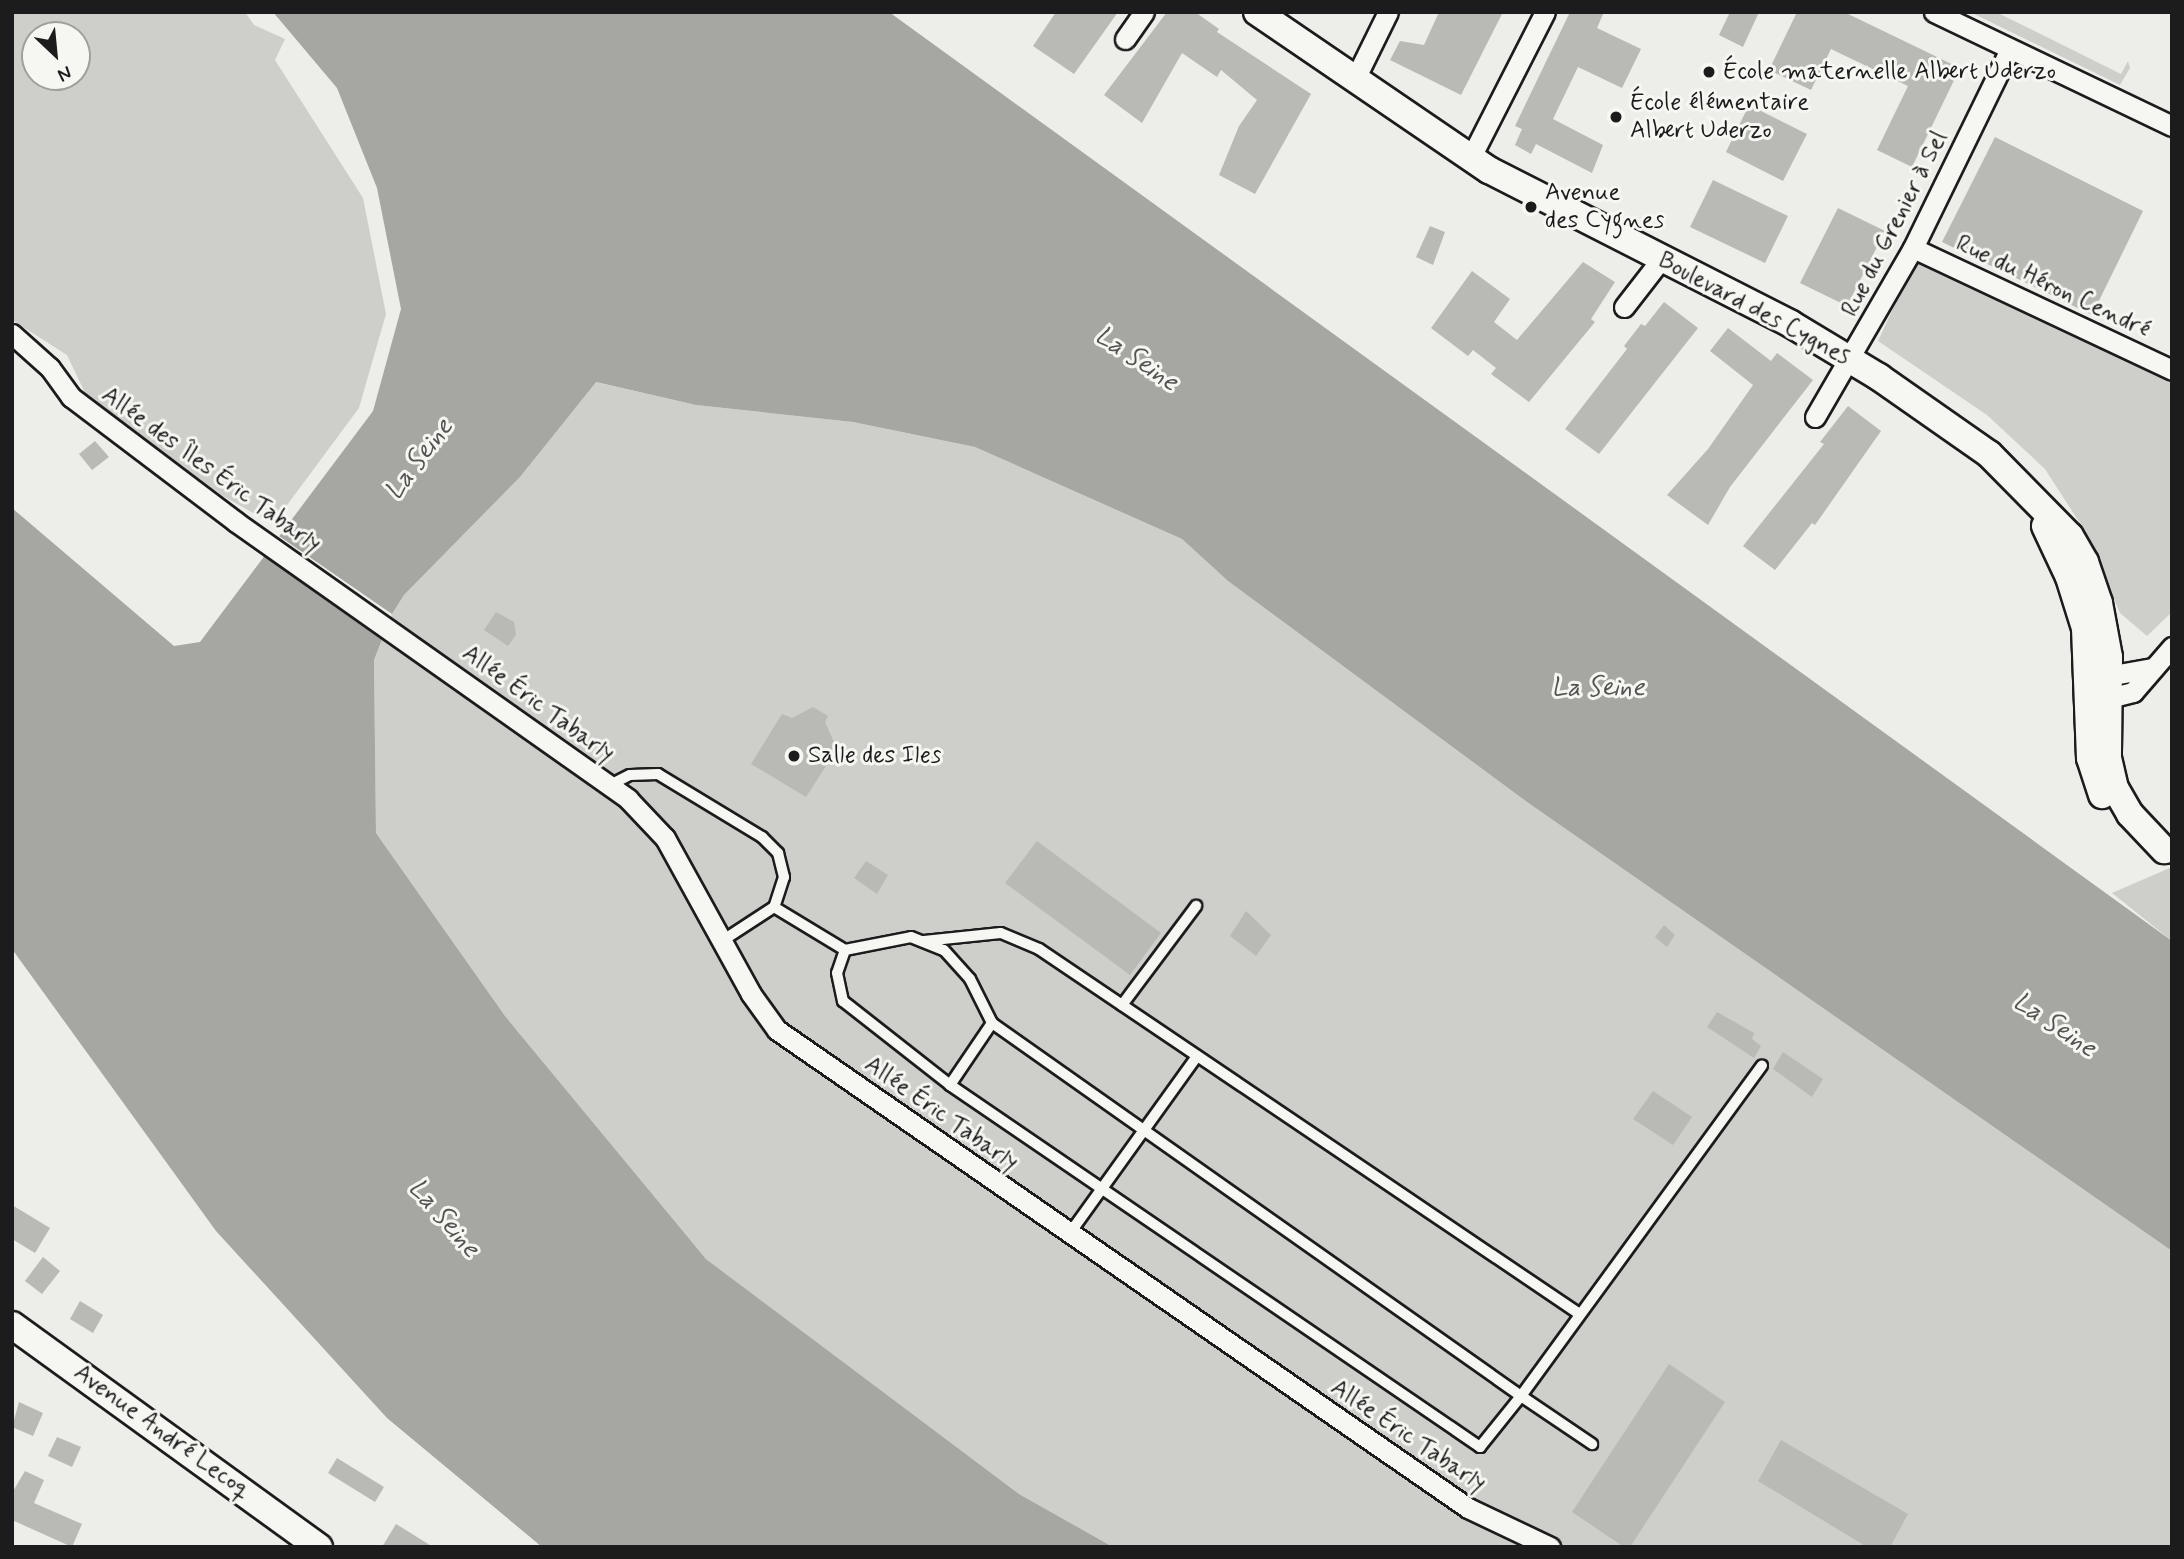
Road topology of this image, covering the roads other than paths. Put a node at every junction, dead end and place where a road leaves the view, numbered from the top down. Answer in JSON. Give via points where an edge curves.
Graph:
{"nodes":[{"id":1,"x":1144,"y":12,"type":"edge"},
{"id":2,"x":1257,"y":12,"type":"edge"},
{"id":3,"x":1388,"y":12,"type":"edge"},
{"id":4,"x":1545,"y":12,"type":"edge"},
{"id":5,"x":1934,"y":12,"type":"edge"},
{"id":6,"x":1125,"y":39,"type":"dead end"},
{"id":7,"x":2010,"y":49,"type":"junction"},
{"id":8,"x":1354,"y":81,"type":"junction"},
{"id":9,"x":2172,"y":127,"type":"edge"},
{"id":10,"x":1470,"y":159,"type":"junction"},
{"id":11,"x":1913,"y":248,"type":"junction"},
{"id":12,"x":1662,"y":258,"type":"junction"},
{"id":13,"x":1625,"y":307,"type":"dead end"},
{"id":14,"x":12,"y":334,"type":"edge"},
{"id":15,"x":1851,"y":360,"type":"junction"},
{"id":16,"x":2172,"y":370,"type":"edge"},
{"id":17,"x":1815,"y":417,"type":"dead end"},
{"id":18,"x":2024,"y":492,"type":"junction"},
{"id":19,"x":394,"y":631,"type":"joint"},
{"id":20,"x":2107,"y":645,"type":"junction"},
{"id":21,"x":2172,"y":647,"type":"edge"},
{"id":22,"x":2150,"y":669,"type":"junction"},
{"id":23,"x":2099,"y":689,"type":"junction"},
{"id":24,"x":610,"y":785,"type":"junction"},
{"id":25,"x":2168,"y":852,"type":"edge"},
{"id":26,"x":1196,"y":906,"type":"dead end"},
{"id":27,"x":774,"y":907,"type":"junction"},
{"id":28,"x":725,"y":939,"type":"junction"},
{"id":29,"x":921,"y":941,"type":"junction"},
{"id":30,"x":845,"y":950,"type":"junction"},
{"id":31,"x":1122,"y":1005,"type":"junction"},
{"id":32,"x":992,"y":1023,"type":"junction"},
{"id":33,"x":1197,"y":1056,"type":"junction"},
{"id":34,"x":1762,"y":1065,"type":"dead end"},
{"id":35,"x":950,"y":1085,"type":"junction"},
{"id":36,"x":1145,"y":1131,"type":"junction"},
{"id":37,"x":1103,"y":1189,"type":"junction"},
{"id":38,"x":1070,"y":1233,"type":"junction"},
{"id":39,"x":1578,"y":1313,"type":"junction"},
{"id":40,"x":12,"y":1325,"type":"edge"},
{"id":41,"x":1521,"y":1396,"type":"junction"},
{"id":42,"x":1592,"y":1444,"type":"dead end"},
{"id":43,"x":319,"y":1544,"type":"edge"},
{"id":44,"x":1550,"y":1547,"type":"edge"}],
"edges":[{"from":1,"to":6,"type":"street"},
{"from":2,"to":8,"type":"main road","name":"Boulevard des Cygnes"},
{"from":3,"to":8,"type":"street"},
{"from":4,"to":10,"type":"street"},
{"from":5,"to":7,"type":"street"},
{"from":7,"to":9,"type":"street"},
{"from":7,"to":11,"type":"street","name":"Rue du Grenier à Sel"},
{"from":8,"to":10,"type":"main road","name":"Boulevard des Cygnes"},
{"from":10,"to":12,"type":"main road","name":"Boulevard des Cygnes","via":[[1564,212]]},
{"from":11,"to":15,"type":"street","name":"Rue du Grenier à Sel"},
{"from":11,"to":16,"type":"street","name":"Rue du Héron Cendré"},
{"from":12,"to":13,"type":"street"},
{"from":12,"to":15,"type":"main road","name":"Boulevard des Cygnes"},
{"from":14,"to":19,"type":"street","name":"Allée des Îles Éric Tabarly","via":[[50,368],[71,397],[236,522]]},
{"from":15,"to":17,"type":"street","name":"Rue du Grenier à Sel"},
{"from":15,"to":18,"type":"main road","name":"Boulevard des Cygnes","via":[[1972,441]]},
{"from":18,"to":20,"type":"main road","name":"Boulevard des Cygnes","via":[[2076,545],[2099,603]]},
{"from":18,"to":23,"type":"main road","name":"Boulevard des Cygnes","via":[[2062,558],[2081,608]]},
{"from":19,"to":24,"type":"street","name":"Allée Éric Tabarly"},
{"from":20,"to":22,"type":"street","via":[[2125,663]]},
{"from":20,"to":23,"type":"main road","name":"Boulevard des Cygnes"},
{"from":21,"to":22,"type":"street"},
{"from":22,"to":23,"type":"street","via":[[2133,692]]},
{"from":23,"to":25,"type":"main road","name":"Boulevard des Cygnes","via":[[2090,758],[2099,790],[2129,829]]},
{"from":24,"to":27,"type":"lane","via":[[630,775],[658,774],[762,837],[783,864],[781,894]]},
{"from":24,"to":28,"type":"street","name":"Allée Éric Tabarly","via":[[665,838]]},
{"from":26,"to":31,"type":"lane"},
{"from":27,"to":28,"type":"lane"},
{"from":27,"to":30,"type":"lane"},
{"from":28,"to":38,"type":"street","name":"Allée Éric Tabarly","via":[[751,994],[777,1030]]},
{"from":29,"to":30,"type":"lane","via":[[911,937],[879,940]]},
{"from":29,"to":31,"type":"lane","via":[[1001,933],[1039,949]]},
{"from":29,"to":32,"type":"lane","via":[[944,950],[970,979]]},
{"from":30,"to":35,"type":"lane","via":[[837,973],[843,1001]]},
{"from":31,"to":33,"type":"lane"},
{"from":32,"to":35,"type":"lane"},
{"from":32,"to":36,"type":"lane"},
{"from":33,"to":36,"type":"lane"},
{"from":33,"to":39,"type":"lane"},
{"from":34,"to":39,"type":"lane"},
{"from":35,"to":37,"type":"lane"},
{"from":36,"to":37,"type":"lane"},
{"from":36,"to":41,"type":"lane"},
{"from":37,"to":38,"type":"lane"},
{"from":37,"to":41,"type":"lane","via":[[1480,1447]]},
{"from":38,"to":44,"type":"street","name":"Allée Éric Tabarly","via":[[1468,1508]]},
{"from":39,"to":41,"type":"lane"},
{"from":40,"to":43,"type":"main road","name":"Avenue André Lecoq"},
{"from":41,"to":42,"type":"lane"}]}
